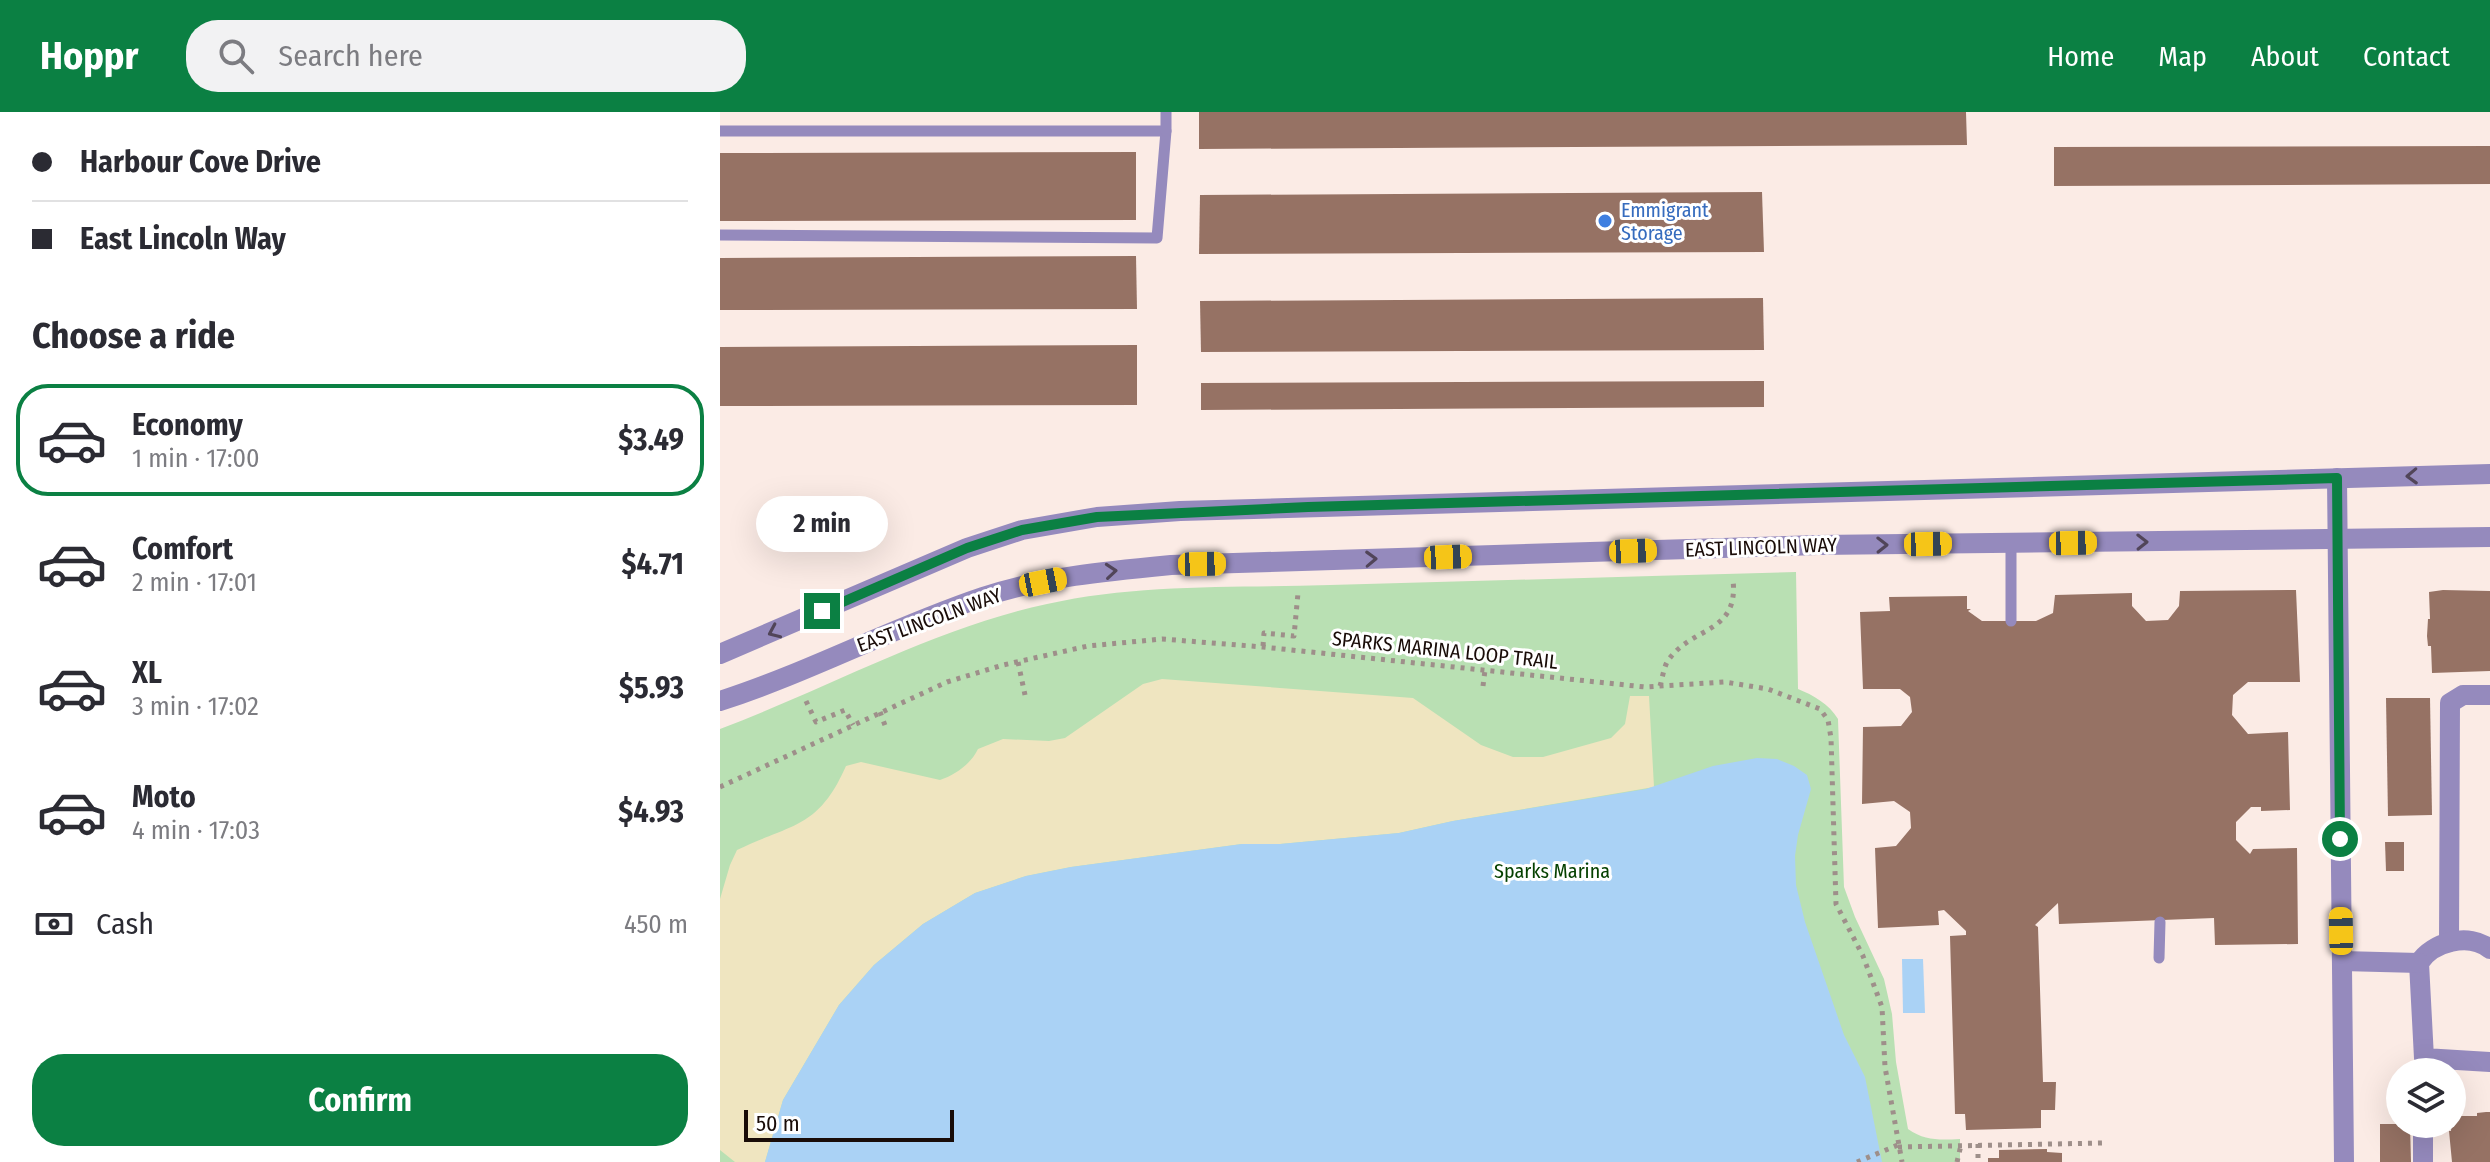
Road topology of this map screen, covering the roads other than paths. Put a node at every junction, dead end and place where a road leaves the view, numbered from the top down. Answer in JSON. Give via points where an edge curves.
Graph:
{"nodes":[{"id":1,"x":1166,"y":112,"type":"edge"},
{"id":2,"x":720,"y":131,"type":"edge"},
{"id":3,"x":1166,"y":131,"type":"junction"},
{"id":4,"x":720,"y":235,"type":"edge"},
{"id":5,"x":2490,"y":474,"type":"edge"},
{"id":6,"x":2337,"y":478,"type":"junction"},
{"id":7,"x":2490,"y":537,"type":"edge"},
{"id":8,"x":2337,"y":540,"type":"junction"},
{"id":9,"x":2011,"y":544,"type":"junction"},
{"id":10,"x":2011,"y":621,"type":"dead end"},
{"id":11,"x":720,"y":654,"type":"edge"},
{"id":12,"x":2490,"y":695,"type":"edge"},
{"id":13,"x":720,"y":701,"type":"edge"},
{"id":14,"x":2160,"y":922,"type":"dead end"},
{"id":15,"x":2449,"y":942,"type":"junction"},
{"id":16,"x":2490,"y":949,"type":"edge"},
{"id":17,"x":2159,"y":958,"type":"dead end"},
{"id":18,"x":2342,"y":961,"type":"junction"},
{"id":19,"x":2419,"y":963,"type":"junction"},
{"id":20,"x":2424,"y":1058,"type":"edge"},
{"id":21,"x":2490,"y":1062,"type":"edge"},
{"id":22,"x":2466,"y":1063,"type":"edge"},
{"id":23,"x":2423,"y":1138,"type":"edge"},
{"id":24,"x":2344,"y":1162,"type":"edge"},
{"id":25,"x":2423,"y":1162,"type":"edge"}],
"edges":[{"from":1,"to":3,"type":"lane"},
{"from":2,"to":3,"type":"lane"},
{"from":3,"to":4,"type":"lane","via":[[1157,238]]},
{"from":5,"to":6,"type":"street","one_way":true},
{"from":6,"to":8,"type":"street"},
{"from":6,"to":11,"type":"street","one_way":true,"via":[[1097,517],[1022,530],[967,548]]},
{"from":7,"to":8,"type":"street","name":"EAST LINCOLN WAY"},
{"from":9,"to":8,"type":"street","name":"EAST LINCOLN WAY","one_way":true},
{"from":8,"to":18,"type":"street"},
{"from":9,"to":10,"type":"lane"},
{"from":13,"to":9,"type":"street","name":"EAST LINCOLN WAY","one_way":true,"via":[[987,596],[1093,572],[1171,565],[1818,545]]},
{"from":12,"to":15,"type":"street","via":[[2463,695],[2450,703]]},
{"from":14,"to":17,"type":"lane"},
{"from":15,"to":16,"type":"street","via":[[2466,940]]},
{"from":15,"to":19,"type":"street","via":[[2425,953]]},
{"from":18,"to":19,"type":"street"},
{"from":18,"to":24,"type":"street"},
{"from":19,"to":20,"type":"street"},
{"from":21,"to":22,"type":"street"},
{"from":23,"to":25,"type":"street"}]}
